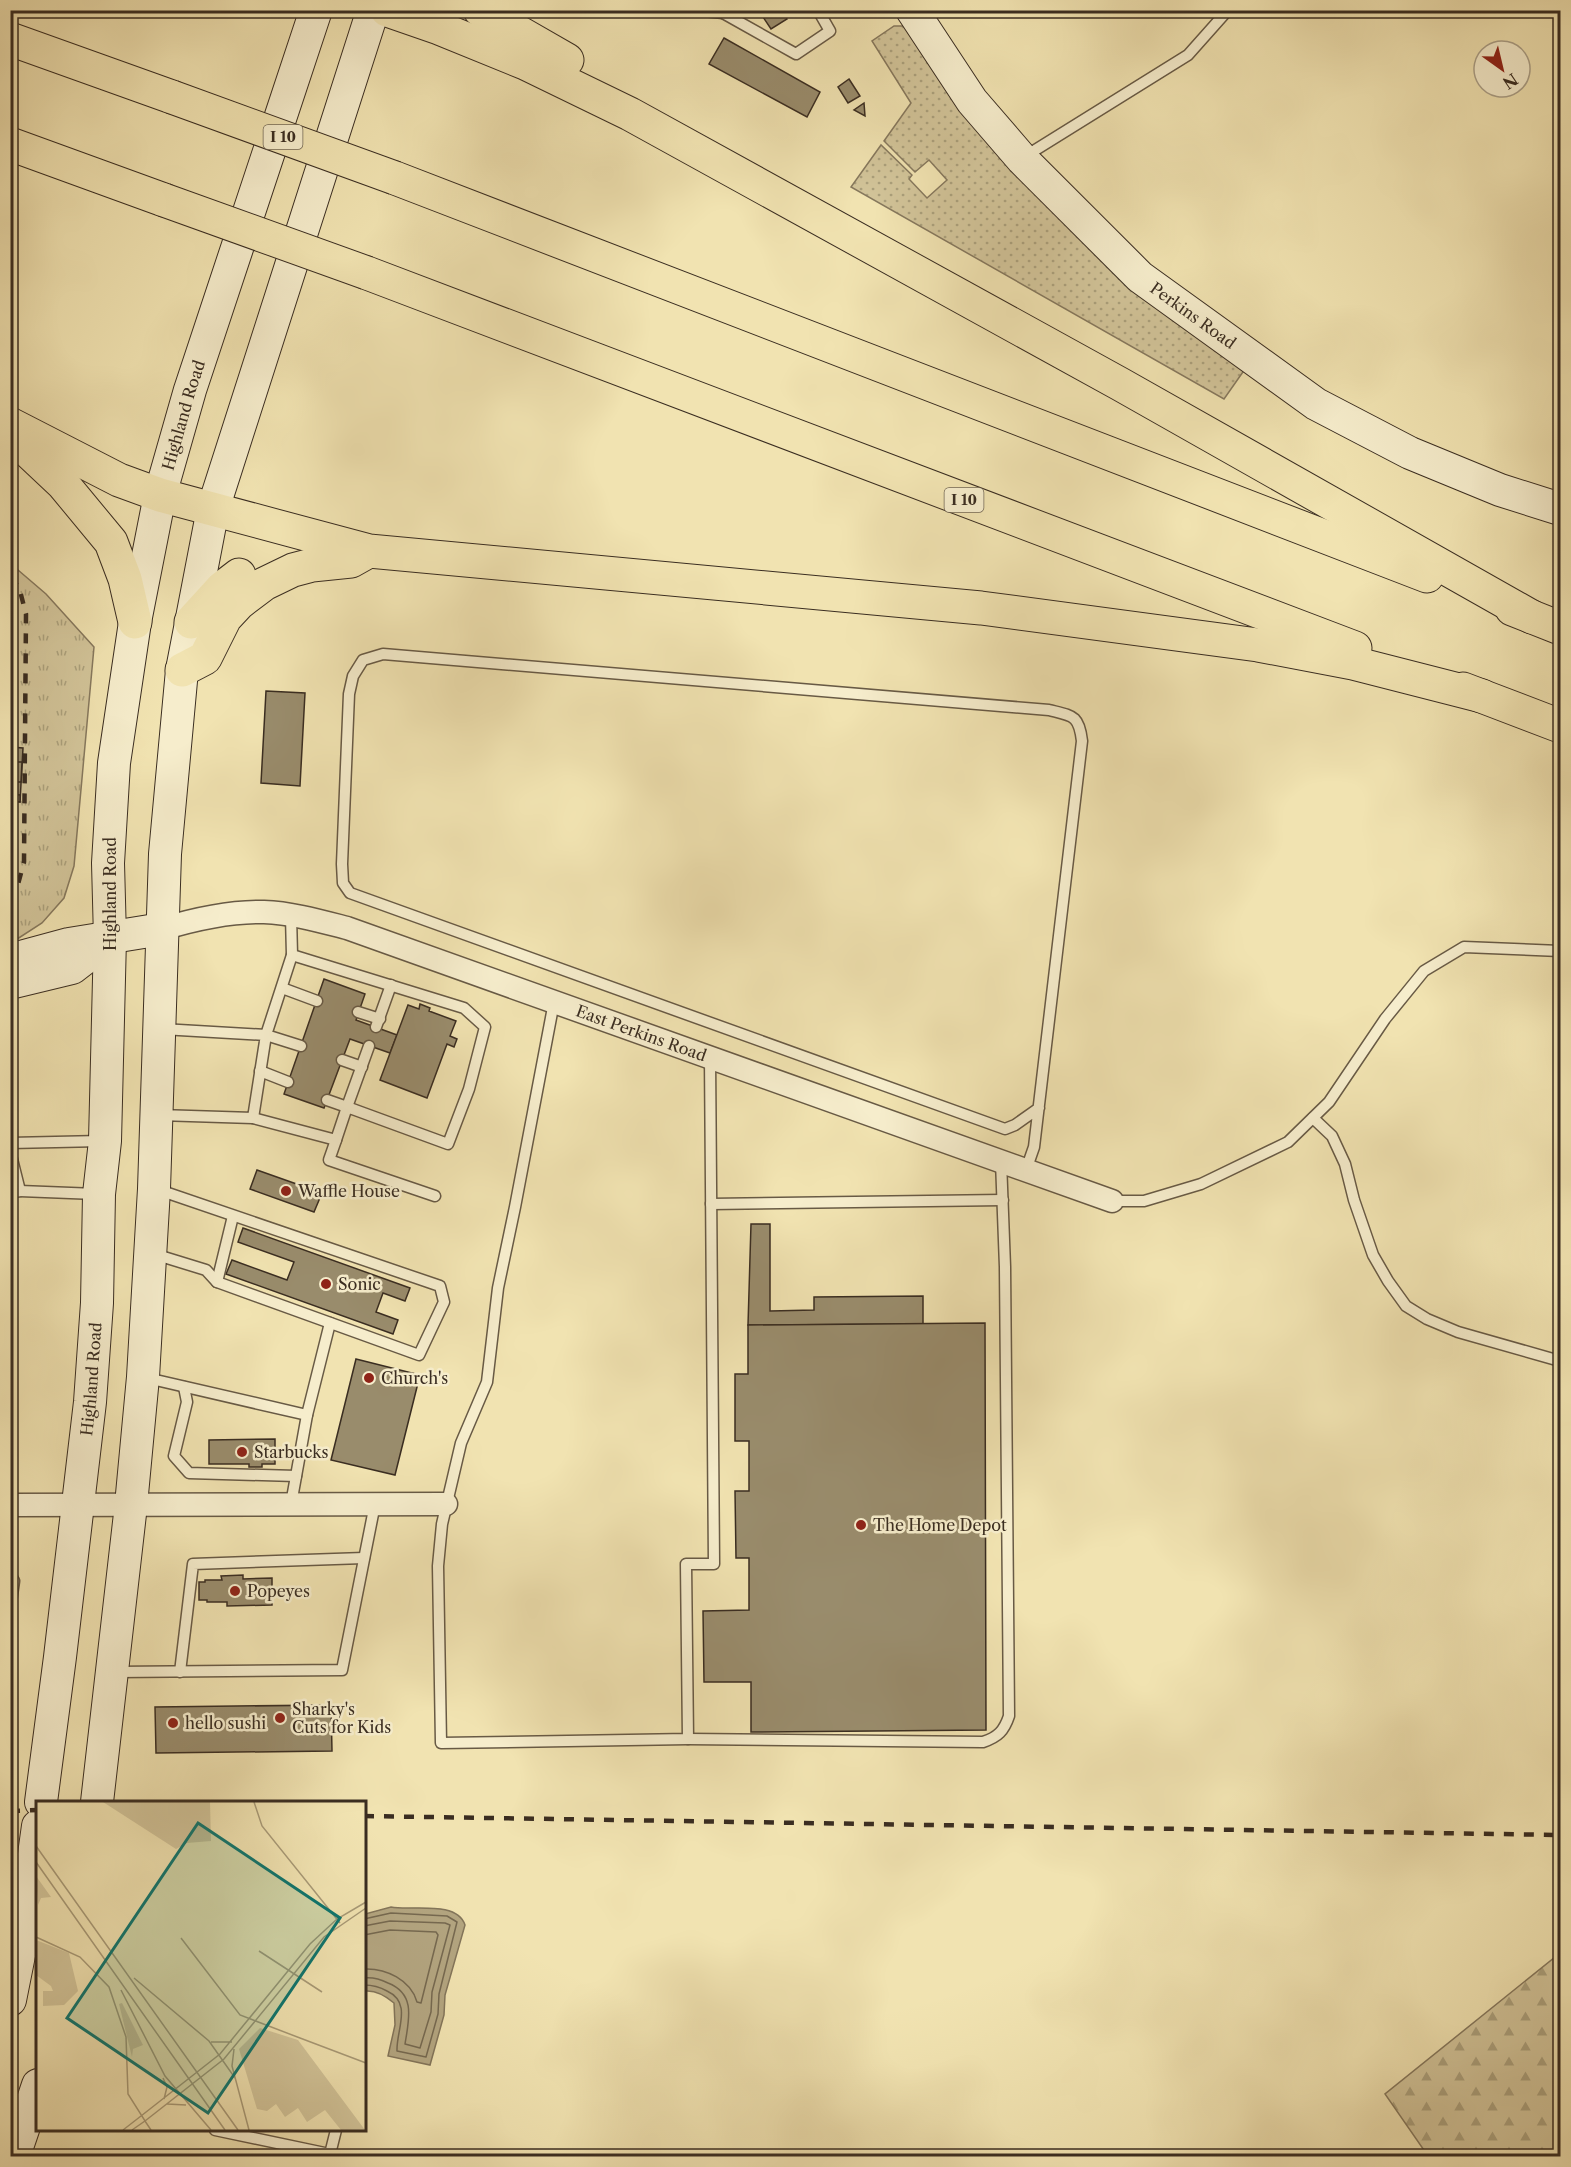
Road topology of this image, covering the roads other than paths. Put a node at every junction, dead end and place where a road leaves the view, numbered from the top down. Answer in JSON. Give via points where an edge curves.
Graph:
{"nodes":[{"id":1,"x":316,"y":10,"type":"edge"},
{"id":2,"x":373,"y":10,"type":"edge"},
{"id":3,"x":387,"y":10,"type":"edge"},
{"id":4,"x":480,"y":10,"type":"edge"},
{"id":5,"x":694,"y":10,"type":"edge"},
{"id":6,"x":818,"y":10,"type":"edge"},
{"id":7,"x":912,"y":10,"type":"edge"},
{"id":8,"x":1228,"y":10,"type":"edge"},
{"id":9,"x":725,"y":12,"type":"edge"},
{"id":10,"x":10,"y":39,"type":"edge"},
{"id":11,"x":10,"y":144,"type":"edge"},
{"id":12,"x":1022,"y":159,"type":"junction"},
{"id":13,"x":892,"y":257,"type":"junction"},
{"id":14,"x":10,"y":423,"type":"edge"},
{"id":15,"x":10,"y":435,"type":"edge"},
{"id":16,"x":160,"y":495,"type":"junction"},
{"id":17,"x":213,"y":509,"type":"junction"},
{"id":18,"x":1560,"y":509,"type":"edge"},
{"id":19,"x":330,"y":541,"type":"junction"},
{"id":20,"x":369,"y":551,"type":"junction"},
{"id":21,"x":135,"y":622,"type":"junction"},
{"id":22,"x":191,"y":622,"type":"junction"},
{"id":23,"x":1546,"y":622,"type":"edge"},
{"id":24,"x":182,"y":670,"type":"junction"},
{"id":25,"x":1482,"y":696,"type":"junction"},
{"id":26,"x":1560,"y":726,"type":"edge"},
{"id":27,"x":291,"y":916,"type":"junction"},
{"id":28,"x":162,"y":929,"type":"junction"},
{"id":29,"x":110,"y":938,"type":"junction"},
{"id":30,"x":1560,"y":951,"type":"edge"},
{"id":31,"x":292,"y":955,"type":"junction"},
{"id":32,"x":10,"y":960,"type":"edge"},
{"id":33,"x":10,"y":983,"type":"edge"},
{"id":34,"x":391,"y":986,"type":"junction"},
{"id":35,"x":282,"y":988,"type":"junction"},
{"id":36,"x":317,"y":1001,"type":"dead end"},
{"id":37,"x":554,"y":1002,"type":"junction"},
{"id":38,"x":358,"y":1012,"type":"dead end"},
{"id":39,"x":160,"y":1029,"type":"junction"},
{"id":40,"x":266,"y":1035,"type":"junction"},
{"id":41,"x":301,"y":1046,"type":"dead end"},
{"id":42,"x":369,"y":1046,"type":"dead end"},
{"id":43,"x":710,"y":1058,"type":"junction"},
{"id":44,"x":342,"y":1060,"type":"dead end"},
{"id":45,"x":362,"y":1067,"type":"junction"},
{"id":46,"x":260,"y":1071,"type":"junction"},
{"id":47,"x":288,"y":1082,"type":"dead end"},
{"id":48,"x":327,"y":1100,"type":"dead end"},
{"id":49,"x":347,"y":1107,"type":"junction"},
{"id":50,"x":1039,"y":1108,"type":"junction"},
{"id":51,"x":156,"y":1115,"type":"junction"},
{"id":52,"x":253,"y":1118,"type":"junction"},
{"id":53,"x":1312,"y":1118,"type":"junction"},
{"id":54,"x":336,"y":1140,"type":"junction"},
{"id":55,"x":105,"y":1141,"type":"junction"},
{"id":56,"x":10,"y":1143,"type":"edge"},
{"id":57,"x":11,"y":1156,"type":"edge"},
{"id":58,"x":1001,"y":1161,"type":"junction"},
{"id":59,"x":1026,"y":1170,"type":"junction"},
{"id":60,"x":154,"y":1189,"type":"junction"},
{"id":61,"x":15,"y":1192,"type":"edge"},
{"id":62,"x":99,"y":1194,"type":"junction"},
{"id":63,"x":435,"y":1196,"type":"dead end"},
{"id":64,"x":1003,"y":1200,"type":"junction"},
{"id":65,"x":1112,"y":1201,"type":"joint"},
{"id":66,"x":711,"y":1204,"type":"junction"},
{"id":67,"x":234,"y":1216,"type":"junction"},
{"id":68,"x":151,"y":1253,"type":"junction"},
{"id":69,"x":217,"y":1282,"type":"junction"},
{"id":70,"x":330,"y":1323,"type":"junction"},
{"id":71,"x":1560,"y":1361,"type":"edge"},
{"id":72,"x":143,"y":1377,"type":"junction"},
{"id":73,"x":184,"y":1387,"type":"junction"},
{"id":74,"x":307,"y":1415,"type":"junction"},
{"id":75,"x":296,"y":1476,"type":"junction"},
{"id":76,"x":446,"y":1503,"type":"junction"},
{"id":77,"x":79,"y":1504,"type":"junction"},
{"id":78,"x":291,"y":1504,"type":"junction"},
{"id":79,"x":375,"y":1504,"type":"junction"},
{"id":80,"x":10,"y":1505,"type":"edge"},
{"id":81,"x":131,"y":1505,"type":"junction"},
{"id":82,"x":364,"y":1558,"type":"junction"},
{"id":83,"x":10,"y":1574,"type":"edge"},
{"id":84,"x":10,"y":1609,"type":"edge"},
{"id":85,"x":111,"y":1672,"type":"junction"},
{"id":86,"x":180,"y":1672,"type":"junction"},
{"id":87,"x":688,"y":1739,"type":"junction"},
{"id":88,"x":41,"y":1801,"type":"edge"},
{"id":89,"x":97,"y":1801,"type":"edge"},
{"id":90,"x":36,"y":1839,"type":"edge"},
{"id":91,"x":12,"y":1990,"type":"edge"},
{"id":92,"x":36,"y":2093,"type":"edge"},
{"id":93,"x":220,"y":2131,"type":"edge"},
{"id":94,"x":336,"y":2131,"type":"edge"},
{"id":95,"x":20,"y":2153,"type":"edge"},
{"id":96,"x":335,"y":2155,"type":"edge"}],
"edges":[{"from":1,"to":16,"type":"main road","name":"Highland Road","via":[[190,390]]},
{"from":2,"to":17,"type":"main road"},
{"from":3,"to":13,"type":"highway","via":[[479,43],[575,86]]},
{"from":4,"to":13,"type":"highway","via":[[715,141]]},
{"from":5,"to":9,"type":"lane"},
{"from":6,"to":9,"type":"lane","via":[[830,31],[796,54]]},
{"from":7,"to":12,"type":"main road","name":"Perkins Road","via":[[972,101]]},
{"from":8,"to":12,"type":"lane","via":[[1188,55]]},
{"from":10,"to":23,"type":"highway","number":"I 10","bridge":true,"via":[[395,178]]},
{"from":11,"to":25,"type":"highway","number":"I 10","bridge":true,"via":[[367,273]]},
{"from":12,"to":18,"type":"main road","name":"Perkins Road","via":[[1140,276],[1316,404],[1410,453],[1500,490]]},
{"from":13,"to":23,"type":"highway"},
{"from":14,"to":16,"type":"highway","via":[[119,480]]},
{"from":15,"to":21,"type":"highway","via":[[63,484],[111,542]]},
{"from":16,"to":17,"type":"highway"},
{"from":16,"to":21,"type":"main road","name":"Highland Road"},
{"from":17,"to":19,"type":"highway"},
{"from":17,"to":22,"type":"main road"},
{"from":19,"to":20,"type":"highway"},
{"from":19,"to":22,"type":"highway","via":[[286,549],[248,568],[222,588]]},
{"from":20,"to":24,"type":"highway","via":[[351,561],[293,570],[264,584],[225,618],[205,658]]},
{"from":20,"to":25,"type":"highway","via":[[981,608],[1258,645],[1353,663]]},
{"from":21,"to":29,"type":"main road","name":"Highland Road","via":[[114,763],[108,863]]},
{"from":22,"to":24,"type":"main road"},
{"from":24,"to":28,"type":"main road"},
{"from":25,"to":26,"type":"highway","number":"I 10"},
{"from":27,"to":28,"type":"street","name":"East Perkins Road","via":[[229,913]]},
{"from":27,"to":31,"type":"lane"},
{"from":27,"to":37,"type":"street","name":"East Perkins Road","via":[[347,928]]},
{"from":28,"to":29,"type":"main road"},
{"from":28,"to":39,"type":"main road"},
{"from":29,"to":32,"type":"main road"},
{"from":29,"to":33,"type":"main road","via":[[72,968]]},
{"from":29,"to":55,"type":"main road","name":"Highland Road"},
{"from":30,"to":53,"type":"lane","via":[[1464,947],[1424,971],[1385,1018],[1329,1102]]},
{"from":31,"to":34,"type":"lane"},
{"from":31,"to":35,"type":"lane"},
{"from":34,"to":38,"type":"lane","via":[[378,1023]]},
{"from":34,"to":49,"type":"lane","via":[[464,1008],[485,1027],[469,1089],[448,1144]]},
{"from":35,"to":36,"type":"lane"},
{"from":35,"to":40,"type":"lane"},
{"from":37,"to":43,"type":"street","name":"East Perkins Road"},
{"from":37,"to":76,"type":"lane","via":[[498,1288],[487,1382],[461,1443]]},
{"from":39,"to":40,"type":"lane"},
{"from":39,"to":51,"type":"main road"},
{"from":40,"to":41,"type":"lane"},
{"from":40,"to":46,"type":"lane"},
{"from":42,"to":45,"type":"lane"},
{"from":43,"to":58,"type":"street","name":"East Perkins Road"},
{"from":43,"to":66,"type":"lane"},
{"from":44,"to":45,"type":"lane"},
{"from":45,"to":49,"type":"lane"},
{"from":46,"to":47,"type":"lane"},
{"from":46,"to":52,"type":"lane"},
{"from":48,"to":49,"type":"lane"},
{"from":49,"to":54,"type":"lane"},
{"from":50,"to":50,"type":"lane","via":[[1082,741],[1080,726],[1071,716],[1040,709],[383,654],[363,660],[353,676],[349,694],[342,864],[343,883],[350,893],[1005,1129]]},
{"from":50,"to":59,"type":"lane","via":[[1034,1147]]},
{"from":51,"to":52,"type":"lane"},
{"from":51,"to":60,"type":"main road"},
{"from":52,"to":54,"type":"lane"},
{"from":53,"to":65,"type":"lane","via":[[1288,1142],[1201,1184],[1144,1201]]},
{"from":53,"to":71,"type":"lane","via":[[1332,1136],[1345,1164],[1373,1255],[1407,1306],[1458,1332]]},
{"from":54,"to":63,"type":"lane","via":[[329,1160]]},
{"from":55,"to":56,"type":"lane"},
{"from":55,"to":62,"type":"main road","name":"Highland Road"},
{"from":57,"to":61,"type":"lane"},
{"from":58,"to":59,"type":"street","name":"East Perkins Road"},
{"from":58,"to":64,"type":"lane"},
{"from":59,"to":65,"type":"street","name":"East Perkins Road"},
{"from":60,"to":67,"type":"lane"},
{"from":60,"to":68,"type":"main road"},
{"from":61,"to":62,"type":"lane"},
{"from":62,"to":77,"type":"main road","name":"Highland Road","via":[[97,1303]]},
{"from":64,"to":66,"type":"lane"},
{"from":64,"to":87,"type":"lane","via":[[1009,1716],[1005,1727],[983,1742]]},
{"from":66,"to":87,"type":"lane","via":[[714,1564],[687,1564]]},
{"from":67,"to":69,"type":"lane"},
{"from":67,"to":70,"type":"lane","via":[[440,1286],[444,1302],[419,1355]]},
{"from":68,"to":69,"type":"lane","via":[[206,1270]]},
{"from":68,"to":72,"type":"main road"},
{"from":69,"to":70,"type":"lane"},
{"from":70,"to":74,"type":"lane"},
{"from":72,"to":73,"type":"lane"},
{"from":72,"to":81,"type":"main road"},
{"from":73,"to":74,"type":"lane"},
{"from":73,"to":75,"type":"lane","via":[[187,1402],[174,1456],[189,1473]]},
{"from":74,"to":75,"type":"lane"},
{"from":75,"to":78,"type":"lane"},
{"from":76,"to":79,"type":"street"},
{"from":76,"to":87,"type":"lane","via":[[438,1566],[441,1743]]},
{"from":77,"to":80,"type":"street"},
{"from":77,"to":81,"type":"street"},
{"from":77,"to":88,"type":"main road","name":"Highland Road"},
{"from":78,"to":79,"type":"street"},
{"from":78,"to":81,"type":"street"},
{"from":79,"to":82,"type":"lane"},
{"from":81,"to":85,"type":"main road"},
{"from":82,"to":86,"type":"lane","via":[[342,1670]]},
{"from":82,"to":86,"type":"lane","via":[[193,1564]]},
{"from":83,"to":84,"type":"lane","via":[[14,1581]]},
{"from":85,"to":86,"type":"lane"},
{"from":85,"to":89,"type":"main road"},
{"from":90,"to":91,"type":"main road"},
{"from":92,"to":95,"type":"main road"},
{"from":93,"to":96,"type":"lane"},
{"from":94,"to":96,"type":"lane"}]}
